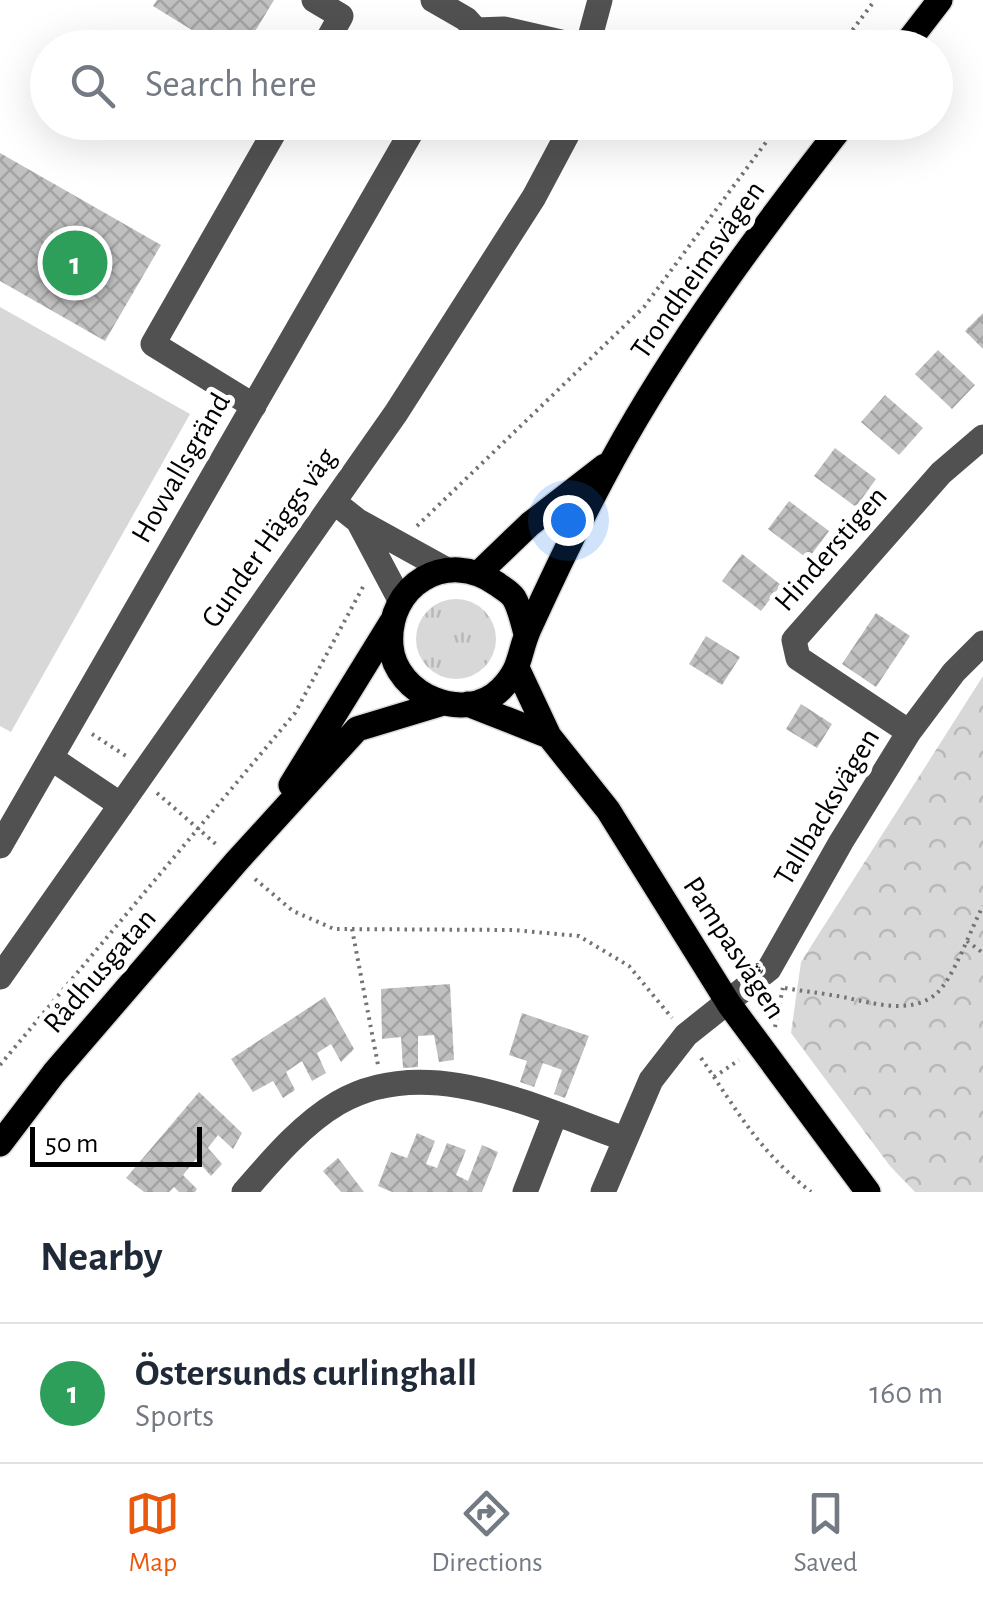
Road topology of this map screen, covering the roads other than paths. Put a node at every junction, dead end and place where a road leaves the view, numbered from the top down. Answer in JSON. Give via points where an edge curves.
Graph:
{"nodes":[{"id":1,"x":314,"y":0,"type":"edge"},
{"id":2,"x":433,"y":0,"type":"edge"},
{"id":3,"x":600,"y":0,"type":"edge"},
{"id":4,"x":940,"y":0,"type":"edge"},
{"id":5,"x":333,"y":30,"type":"edge"},
{"id":6,"x":467,"y":30,"type":"edge"},
{"id":7,"x":592,"y":30,"type":"edge"},
{"id":8,"x":917,"y":30,"type":"edge"},
{"id":9,"x":270,"y":140,"type":"edge"},
{"id":10,"x":407,"y":140,"type":"edge"},
{"id":11,"x":564,"y":140,"type":"edge"},
{"id":12,"x":831,"y":140,"type":"edge"},
{"id":13,"x":254,"y":406,"type":"junction"},
{"id":14,"x":983,"y":437,"type":"edge"},
{"id":15,"x":612,"y":460,"type":"junction"},
{"id":16,"x":334,"y":502,"type":"junction"},
{"id":17,"x":358,"y":521,"type":"junction"},
{"id":18,"x":445,"y":570,"type":"junction"},
{"id":19,"x":480,"y":572,"type":"junction"},
{"id":20,"x":396,"y":612,"type":"junction"},
{"id":21,"x":526,"y":634,"type":"junction"},
{"id":22,"x":983,"y":642,"type":"edge"},
{"id":23,"x":518,"y":670,"type":"junction"},
{"id":24,"x":455,"y":704,"type":"junction"},
{"id":25,"x":909,"y":732,"type":"junction"},
{"id":26,"x":549,"y":736,"type":"junction"},
{"id":27,"x":51,"y":758,"type":"junction"},
{"id":28,"x":121,"y":804,"type":"junction"},
{"id":29,"x":0,"y":846,"type":"edge"},
{"id":30,"x":245,"y":854,"type":"junction"},
{"id":31,"x":0,"y":978,"type":"edge"},
{"id":32,"x":728,"y":1004,"type":"junction"},
{"id":33,"x":555,"y":1115,"type":"junction"},
{"id":34,"x":625,"y":1139,"type":"junction"},
{"id":35,"x":0,"y":1144,"type":"edge"},
{"id":36,"x":244,"y":1192,"type":"edge"},
{"id":37,"x":525,"y":1192,"type":"edge"},
{"id":38,"x":603,"y":1192,"type":"edge"},
{"id":39,"x":868,"y":1192,"type":"edge"}],
"edges":[{"from":1,"to":5,"type":"street","via":[[341,16]]},
{"from":2,"to":6,"type":"street","via":[[466,20]]},
{"from":3,"to":7,"type":"street"},
{"from":4,"to":8,"type":"main road"},
{"from":9,"to":13,"type":"street","via":[[153,344]]},
{"from":10,"to":13,"type":"street","name":"Hovvallsgränd"},
{"from":11,"to":16,"type":"street","name":"Gunder Häggs väg","via":[[534,197]]},
{"from":12,"to":15,"type":"main road","name":"Trondheimsvägen","via":[[690,330]]},
{"from":13,"to":27,"type":"street","name":"Hovvallsgränd"},
{"from":14,"to":25,"type":"street","name":"Hinderstigen","via":[[941,473],[794,640],[798,658]]},
{"from":15,"to":19,"type":"main road","name":"Trondheimsvägen"},
{"from":15,"to":21,"type":"main road","name":"Trondheimsvägen"},
{"from":16,"to":17,"type":"street"},
{"from":16,"to":28,"type":"street","name":"Gunder Häggs väg"},
{"from":17,"to":18,"type":"street"},
{"from":17,"to":20,"type":"street"},
{"from":18,"to":19,"type":"main road"},
{"from":18,"to":20,"type":"main road","via":[[419,580]]},
{"from":19,"to":21,"type":"main road","via":[[513,596]]},
{"from":20,"to":24,"type":"main road","via":[[391,650],[401,674],[420,693]]},
{"from":20,"to":30,"type":"main road","name":"Rådhusgatan"},
{"from":21,"to":23,"type":"main road"},
{"from":22,"to":25,"type":"street","name":"Tallbacksvägen"},
{"from":23,"to":24,"type":"main road","via":[[497,693]]},
{"from":23,"to":26,"type":"main road","name":"Pampasvägen"},
{"from":24,"to":26,"type":"main road","name":"Pampasvägen"},
{"from":24,"to":30,"type":"main road","name":"Rådhusgatan","via":[[357,729]]},
{"from":25,"to":32,"type":"street","name":"Tallbacksvägen","via":[[769,969]]},
{"from":26,"to":32,"type":"main road","name":"Pampasvägen","via":[[608,810]]},
{"from":27,"to":28,"type":"street"},
{"from":27,"to":29,"type":"street","name":"Hovvallsgränd"},
{"from":28,"to":31,"type":"street","name":"Gunder Häggs väg"},
{"from":30,"to":35,"type":"main road","name":"Rådhusgatan"},
{"from":32,"to":34,"type":"street","name":"Tallbacksvägen","via":[[686,1035],[650,1080]]},
{"from":32,"to":39,"type":"main road","name":"Pampasvägen"},
{"from":33,"to":34,"type":"street"},
{"from":33,"to":36,"type":"street","via":[[490,1092],[382,1084],[337,1104],[280,1151]]},
{"from":33,"to":37,"type":"street"},
{"from":34,"to":38,"type":"street","name":"Tallbacksvägen"}]}
